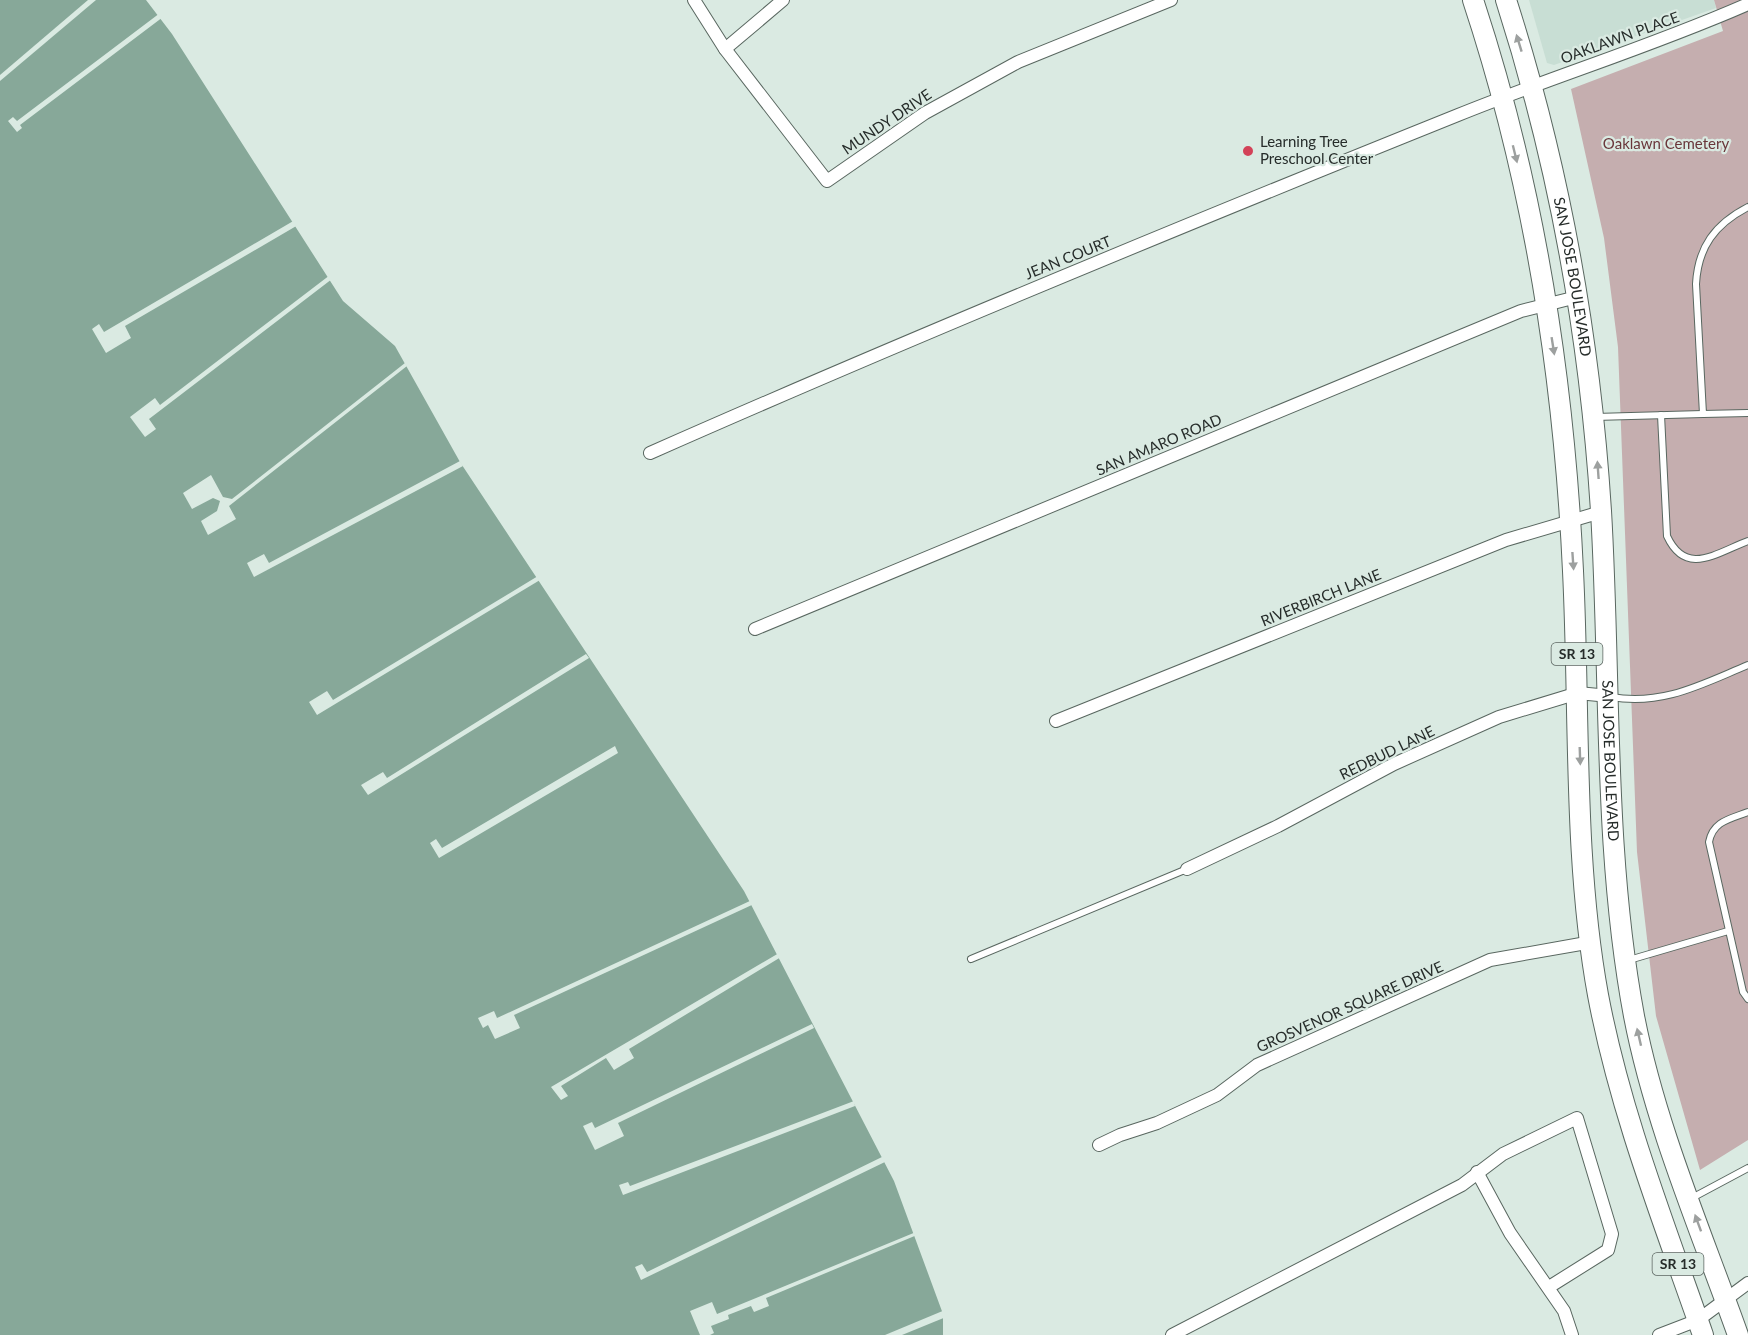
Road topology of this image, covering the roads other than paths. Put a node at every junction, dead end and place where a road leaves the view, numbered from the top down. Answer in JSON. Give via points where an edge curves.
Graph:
{"nodes":[{"id":1,"x":694,"y":0,"type":"edge"},
{"id":2,"x":783,"y":0,"type":"edge"},
{"id":3,"x":1171,"y":0,"type":"edge"},
{"id":4,"x":1473,"y":0,"type":"edge"},
{"id":5,"x":1506,"y":0,"type":"edge"},
{"id":6,"x":1748,"y":4,"type":"edge"},
{"id":7,"x":725,"y":49,"type":"junction"},
{"id":8,"x":1532,"y":85,"type":"junction"},
{"id":9,"x":1501,"y":98,"type":"junction"},
{"id":10,"x":1748,"y":207,"type":"edge"},
{"id":11,"x":1577,"y":297,"type":"junction"},
{"id":12,"x":1546,"y":305,"type":"junction"},
{"id":13,"x":1748,"y":413,"type":"edge"},
{"id":14,"x":1703,"y":414,"type":"junction"},
{"id":15,"x":1661,"y":415,"type":"junction"},
{"id":16,"x":1593,"y":417,"type":"junction"},
{"id":17,"x":650,"y":453,"type":"dead end"},
{"id":18,"x":1601,"y":512,"type":"junction"},
{"id":19,"x":1569,"y":519,"type":"junction"},
{"id":20,"x":1748,"y":541,"type":"edge"},
{"id":21,"x":755,"y":629,"type":"dead end"},
{"id":22,"x":1748,"y":665,"type":"edge"},
{"id":23,"x":1578,"y":693,"type":"junction"},
{"id":24,"x":1609,"y":696,"type":"junction"},
{"id":25,"x":1056,"y":721,"type":"dead end"},
{"id":26,"x":1748,"y":812,"type":"edge"},
{"id":27,"x":1187,"y":869,"type":"joint"},
{"id":28,"x":1728,"y":931,"type":"junction"},
{"id":29,"x":1592,"y":942,"type":"junction"},
{"id":30,"x":971,"y":959,"type":"dead end"},
{"id":31,"x":1626,"y":961,"type":"junction"},
{"id":32,"x":1748,"y":999,"type":"edge"},
{"id":33,"x":1099,"y":1145,"type":"dead end"},
{"id":34,"x":1748,"y":1168,"type":"edge"},
{"id":35,"x":1478,"y":1172,"type":"junction"},
{"id":36,"x":1689,"y":1200,"type":"junction"},
{"id":37,"x":1748,"y":1283,"type":"edge"},
{"id":38,"x":1549,"y":1287,"type":"junction"},
{"id":39,"x":1725,"y":1298,"type":"junction"},
{"id":40,"x":1700,"y":1327,"type":"edge"},
{"id":41,"x":1172,"y":1335,"type":"edge"},
{"id":42,"x":1572,"y":1335,"type":"edge"},
{"id":43,"x":1659,"y":1335,"type":"edge"},
{"id":44,"x":1738,"y":1335,"type":"edge"}],
"edges":[{"from":1,"to":7,"type":"street","name":"MUNDY DRIVE"},
{"from":2,"to":7,"type":"street"},
{"from":3,"to":7,"type":"street","name":"MUNDY DRIVE","via":[[1018,62],[925,113],[827,181]]},
{"from":4,"to":9,"type":"main road","name":"SAN JOSE BOULEVARD","number":"SR 13"},
{"from":8,"to":5,"type":"main road","name":"SAN JOSE BOULEVARD","number":"SR 13","one_way":true},
{"from":6,"to":8,"type":"street","name":"OAKLAWN PLACE"},
{"from":8,"to":9,"type":"street","name":"OAKLAWN PLACE"},
{"from":8,"to":11,"type":"main road","name":"SAN JOSE BOULEVARD","number":"SR 13"},
{"from":9,"to":12,"type":"main road","name":"SAN JOSE BOULEVARD","number":"SR 13","one_way":true,"via":[[1533,231]]},
{"from":9,"to":17,"type":"street","name":"JEAN COURT","via":[[965,316]]},
{"from":10,"to":14,"type":"lane","via":[[1710,236],[1697,265]]},
{"from":11,"to":12,"type":"street","name":"SAN AMARO ROAD"},
{"from":11,"to":16,"type":"main road","name":"SAN JOSE BOULEVARD","number":"SR 13"},
{"from":12,"to":19,"type":"main road","name":"SAN JOSE BOULEVARD","number":"SR 13","one_way":true,"via":[[1563,432]]},
{"from":12,"to":21,"type":"street","name":"SAN AMARO ROAD","via":[[1521,311]]},
{"from":13,"to":14,"type":"lane"},
{"from":14,"to":15,"type":"lane"},
{"from":15,"to":16,"type":"lane"},
{"from":15,"to":20,"type":"lane","via":[[1667,536],[1674,550],[1686,559],[1703,559]]},
{"from":18,"to":16,"type":"main road","name":"SAN JOSE BOULEVARD","number":"SR 13","one_way":true},
{"from":18,"to":19,"type":"street","name":"RIVERBIRCH LANE"},
{"from":18,"to":24,"type":"main road","name":"SAN JOSE BOULEVARD","number":"SR 13"},
{"from":19,"to":23,"type":"main road","name":"SAN JOSE BOULEVARD","number":"SR 13","one_way":true},
{"from":19,"to":25,"type":"street","name":"RIVERBIRCH LANE","via":[[1506,540]]},
{"from":22,"to":24,"type":"lane","via":[[1671,697],[1626,700]]},
{"from":23,"to":24,"type":"street","name":"REDBUD LANE"},
{"from":23,"to":27,"type":"street","name":"REDBUD LANE","via":[[1499,717],[1447,740]]},
{"from":23,"to":29,"type":"main road","name":"SAN JOSE BOULEVARD","number":"SR 13","one_way":true,"via":[[1584,867]]},
{"from":24,"to":31,"type":"main road","name":"SAN JOSE BOULEVARD","number":"SR 13","via":[[1616,881]]},
{"from":26,"to":28,"type":"lane","via":[[1717,824],[1709,842]]},
{"from":27,"to":30,"type":"lane"},
{"from":28,"to":31,"type":"lane"},
{"from":28,"to":32,"type":"lane"},
{"from":29,"to":33,"type":"street","name":"GROSVENOR SQUARE DRIVE","via":[[1490,960],[1257,1065],[1217,1095]]},
{"from":29,"to":40,"type":"main road","name":"SAN JOSE BOULEVARD","number":"SR 13","via":[[1598,993],[1616,1071],[1643,1165]]},
{"from":36,"to":31,"type":"main road","name":"SAN JOSE BOULEVARD","number":"SR 13","one_way":true,"via":[[1649,1080]]},
{"from":34,"to":36,"type":"lane"},
{"from":35,"to":38,"type":"street","via":[[1510,1233]]},
{"from":35,"to":38,"type":"street","via":[[1503,1154],[1577,1118],[1612,1234],[1608,1250]]},
{"from":35,"to":41,"type":"street","via":[[1462,1185]]},
{"from":39,"to":36,"type":"main road","name":"SAN JOSE BOULEVARD","number":"SR 13","one_way":true},
{"from":37,"to":39,"type":"street"},
{"from":38,"to":42,"type":"street","via":[[1564,1311]]},
{"from":39,"to":40,"type":"street"},
{"from":39,"to":44,"type":"main road","name":"SAN JOSE BOULEVARD","number":"SR 13"},
{"from":40,"to":43,"type":"street"}]}
